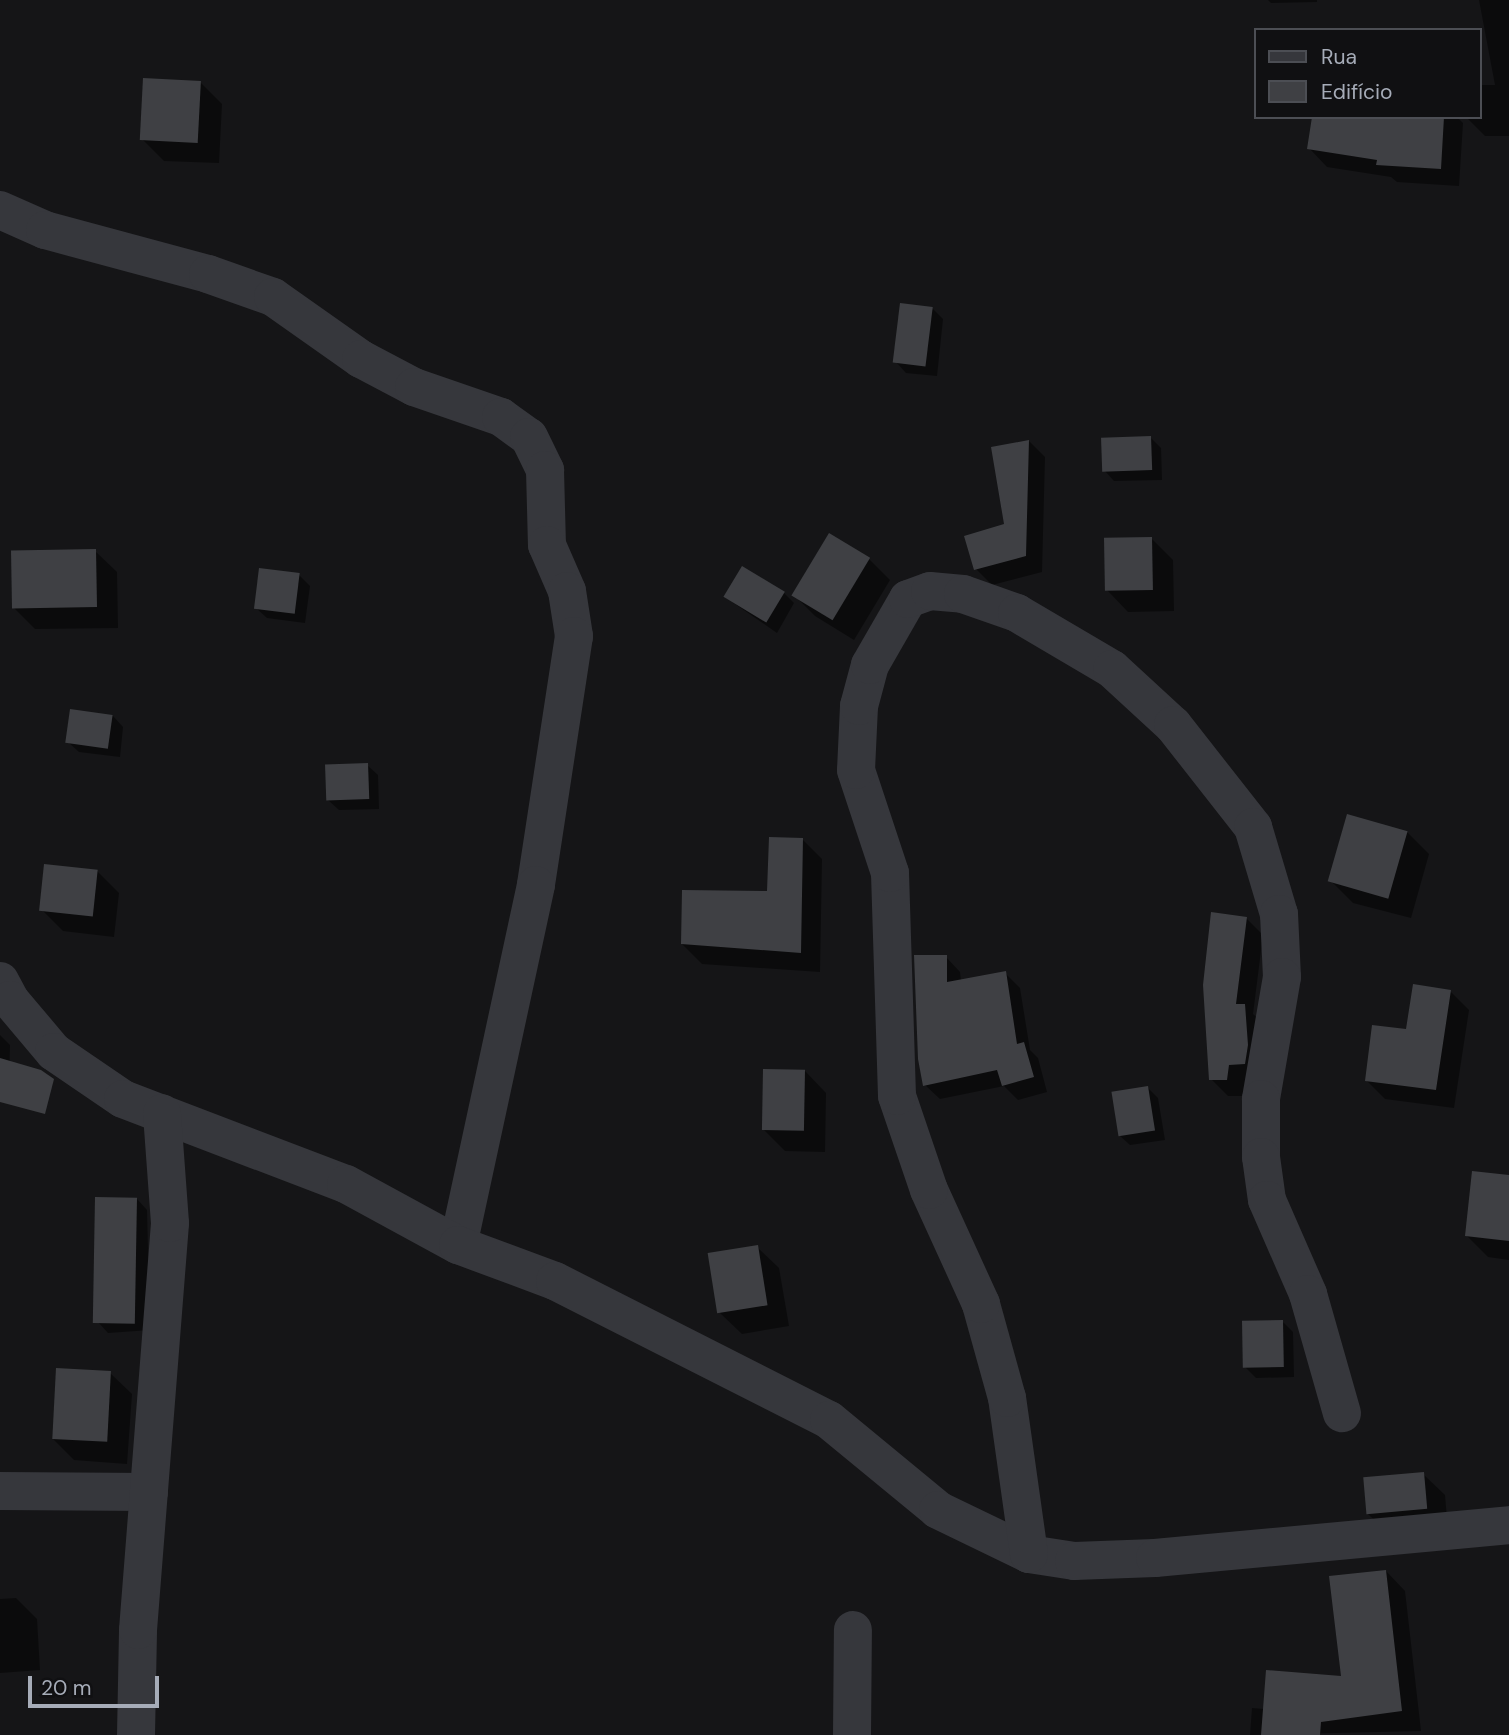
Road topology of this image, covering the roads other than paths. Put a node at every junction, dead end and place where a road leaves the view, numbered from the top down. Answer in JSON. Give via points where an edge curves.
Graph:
{"nodes":[{"id":1,"x":0,"y":210,"type":"edge"},
{"id":2,"x":0,"y":981,"type":"edge"},
{"id":3,"x":162,"y":1113,"type":"junction"},
{"id":4,"x":458,"y":1245,"type":"junction"},
{"id":5,"x":1342,"y":1413,"type":"dead end"},
{"id":6,"x":0,"y":1491,"type":"edge"},
{"id":7,"x":149,"y":1492,"type":"junction"},
{"id":8,"x":1509,"y":1525,"type":"edge"},
{"id":9,"x":1029,"y":1554,"type":"junction"},
{"id":10,"x":853,"y":1630,"type":"dead end"},
{"id":11,"x":136,"y":1735,"type":"edge"},
{"id":12,"x":852,"y":1735,"type":"edge"}],
"edges":[{"from":1,"to":4,"type":"street","via":[[45,230],[208,274],[273,298],[360,359],[414,387],[501,417],[529,437],[545,470],[547,545],[567,592],[574,636],[536,885]]},
{"from":2,"to":3,"type":"street","via":[[10,1000],[54,1052],[123,1100]]},
{"from":3,"to":4,"type":"street","via":[[346,1184]]},
{"from":3,"to":7,"type":"street","via":[[170,1223]]},
{"from":4,"to":9,"type":"street","via":[[555,1281],[829,1420],[938,1510]]},
{"from":5,"to":9,"type":"street","via":[[1308,1294],[1267,1200],[1261,1099],[1282,977],[1279,914],[1253,827],[1173,724],[1112,669],[1017,613],[964,594],[930,591],[908,599],[870,665],[859,706],[856,770],[890,873],[897,1097],[929,1190],[981,1304],[1007,1398]]},
{"from":6,"to":7,"type":"street"},
{"from":7,"to":11,"type":"street","via":[[138,1630]]},
{"from":8,"to":9,"type":"street","via":[[1155,1558],[1074,1561]]},
{"from":10,"to":12,"type":"street"}]}
